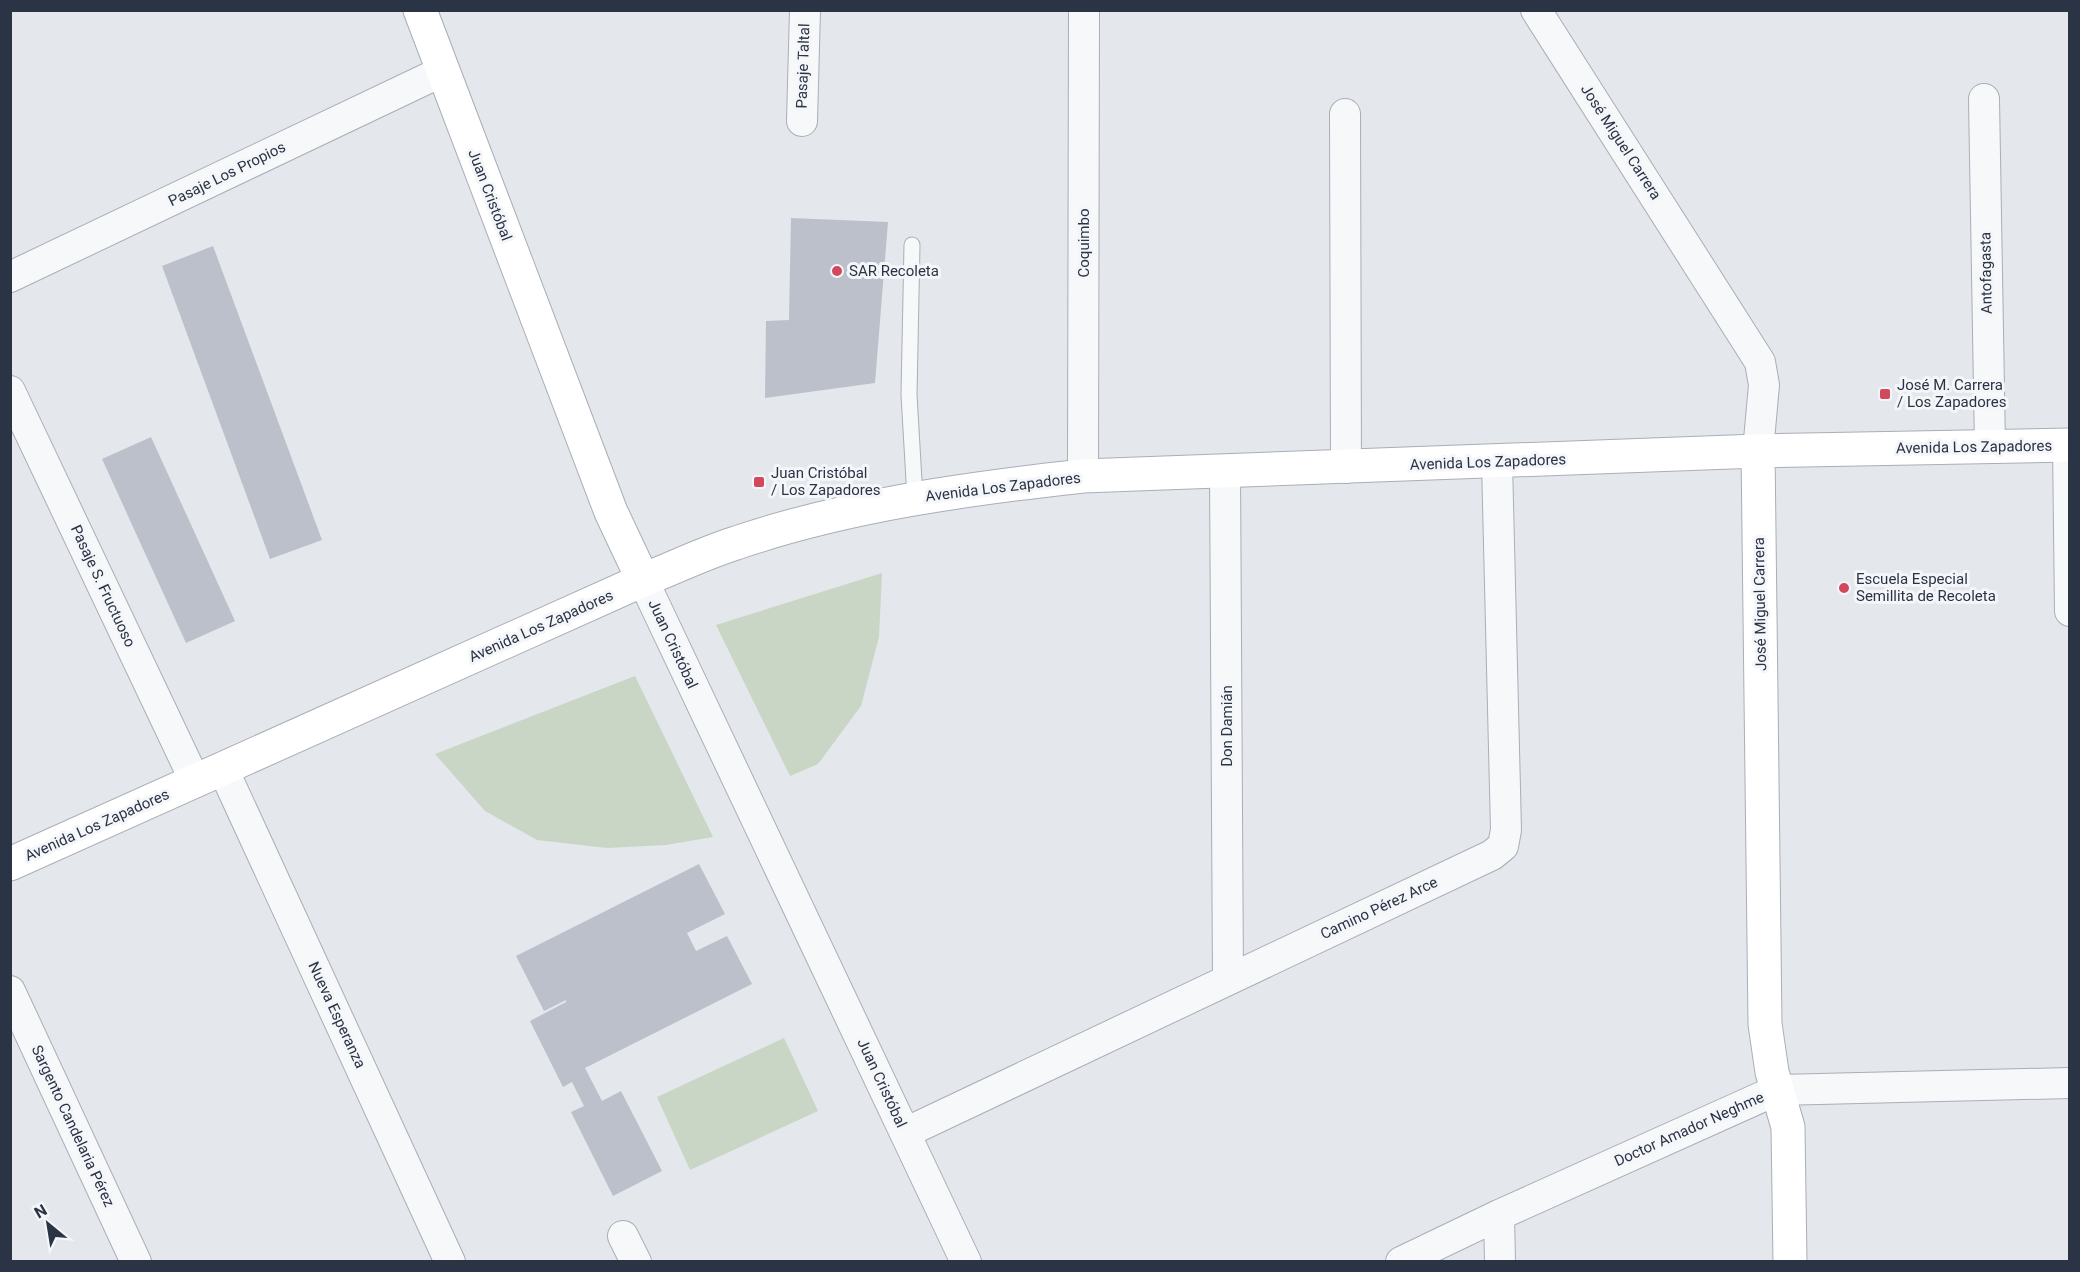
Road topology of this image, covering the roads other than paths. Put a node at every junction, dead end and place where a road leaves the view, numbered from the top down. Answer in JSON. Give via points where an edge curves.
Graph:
{"nodes":[{"id":1,"x":420,"y":10,"type":"edge"},
{"id":2,"x":805,"y":10,"type":"edge"},
{"id":3,"x":1084,"y":10,"type":"edge"},
{"id":4,"x":1536,"y":10,"type":"edge"},
{"id":5,"x":443,"y":71,"type":"junction"},
{"id":6,"x":1984,"y":99,"type":"dead end"},
{"id":7,"x":1345,"y":114,"type":"dead end"},
{"id":8,"x":802,"y":121,"type":"dead end"},
{"id":9,"x":912,"y":245,"type":"dead end"},
{"id":10,"x":10,"y":277,"type":"edge"},
{"id":11,"x":10,"y":391,"type":"edge"},
{"id":12,"x":2069,"y":445,"type":"edge"},
{"id":13,"x":1990,"y":447,"type":"junction"},
{"id":14,"x":1758,"y":451,"type":"junction"},
{"id":15,"x":1497,"y":462,"type":"junction"},
{"id":16,"x":1346,"y":468,"type":"junction"},
{"id":17,"x":1225,"y":472,"type":"junction"},
{"id":18,"x":1083,"y":477,"type":"junction"},
{"id":19,"x":915,"y":498,"type":"junction"},
{"id":20,"x":643,"y":580,"type":"junction"},
{"id":21,"x":2070,"y":611,"type":"edge"},
{"id":22,"x":209,"y":775,"type":"junction"},
{"id":23,"x":10,"y":864,"type":"edge"},
{"id":24,"x":1228,"y":980,"type":"junction"},
{"id":25,"x":10,"y":991,"type":"edge"},
{"id":26,"x":2070,"y":1083,"type":"edge"},
{"id":27,"x":1777,"y":1090,"type":"junction"},
{"id":28,"x":905,"y":1133,"type":"junction"},
{"id":29,"x":1499,"y":1215,"type":"junction"},
{"id":30,"x":136,"y":1262,"type":"edge"},
{"id":31,"x":450,"y":1262,"type":"edge"},
{"id":32,"x":966,"y":1262,"type":"edge"},
{"id":33,"x":1401,"y":1262,"type":"edge"},
{"id":34,"x":1500,"y":1262,"type":"edge"},
{"id":35,"x":1790,"y":1262,"type":"edge"}],
"edges":[{"from":1,"to":5,"type":"main road","name":"Juan Cristóbal"},
{"from":2,"to":8,"type":"street","name":"Pasaje Taltal"},
{"from":3,"to":18,"type":"street","name":"Coquimbo"},
{"from":4,"to":14,"type":"street","name":"José Miguel Carrera","via":[[1760,362],[1764,385]]},
{"from":5,"to":10,"type":"street","name":"Pasaje Los Propios"},
{"from":5,"to":20,"type":"main road","name":"Juan Cristóbal","via":[[611,512]]},
{"from":6,"to":13,"type":"street","name":"Antofagasta"},
{"from":7,"to":16,"type":"street"},
{"from":9,"to":19,"type":"lane","via":[[909,395]]},
{"from":11,"to":22,"type":"street","name":"Pasaje S. Fructuoso"},
{"from":12,"to":13,"type":"main road","name":"Avenida Los Zapadores"},
{"from":12,"to":21,"type":"street"},
{"from":13,"to":14,"type":"main road","name":"Avenida Los Zapadores"},
{"from":14,"to":15,"type":"main road","name":"Avenida Los Zapadores"},
{"from":14,"to":27,"type":"main road","name":"José Miguel Carrera","via":[[1765,1024]]},
{"from":15,"to":16,"type":"main road","name":"Avenida Los Zapadores"},
{"from":15,"to":24,"type":"street","name":"Camino Pérez Arce","via":[[1506,830],[1503,846],[1492,855]]},
{"from":16,"to":17,"type":"main road","name":"Avenida Los Zapadores"},
{"from":17,"to":18,"type":"main road","name":"Avenida Los Zapadores"},
{"from":17,"to":24,"type":"street","name":"Don Damián"},
{"from":18,"to":19,"type":"main road","name":"Avenida Los Zapadores"},
{"from":19,"to":20,"type":"main road","name":"Avenida Los Zapadores","via":[[735,543]]},
{"from":20,"to":22,"type":"main road","name":"Avenida Los Zapadores"},
{"from":20,"to":28,"type":"street","name":"Juan Cristóbal"},
{"from":22,"to":23,"type":"main road","name":"Avenida Los Zapadores"},
{"from":22,"to":31,"type":"street","name":"Nueva Esperanza"},
{"from":24,"to":28,"type":"street","name":"Camino Pérez Arce"},
{"from":25,"to":30,"type":"street","name":"Sargento Candelaria Pérez"},
{"from":26,"to":27,"type":"street","name":"Doctor Amador Neghme"},
{"from":27,"to":29,"type":"street","name":"Doctor Amador Neghme"},
{"from":27,"to":35,"type":"main road","name":"José Miguel Carrera","via":[[1788,1127]]},
{"from":28,"to":32,"type":"street","name":"Juan Cristóbal"},
{"from":29,"to":33,"type":"street","name":"Doctor Amador Neghme"},
{"from":29,"to":34,"type":"street"}]}
